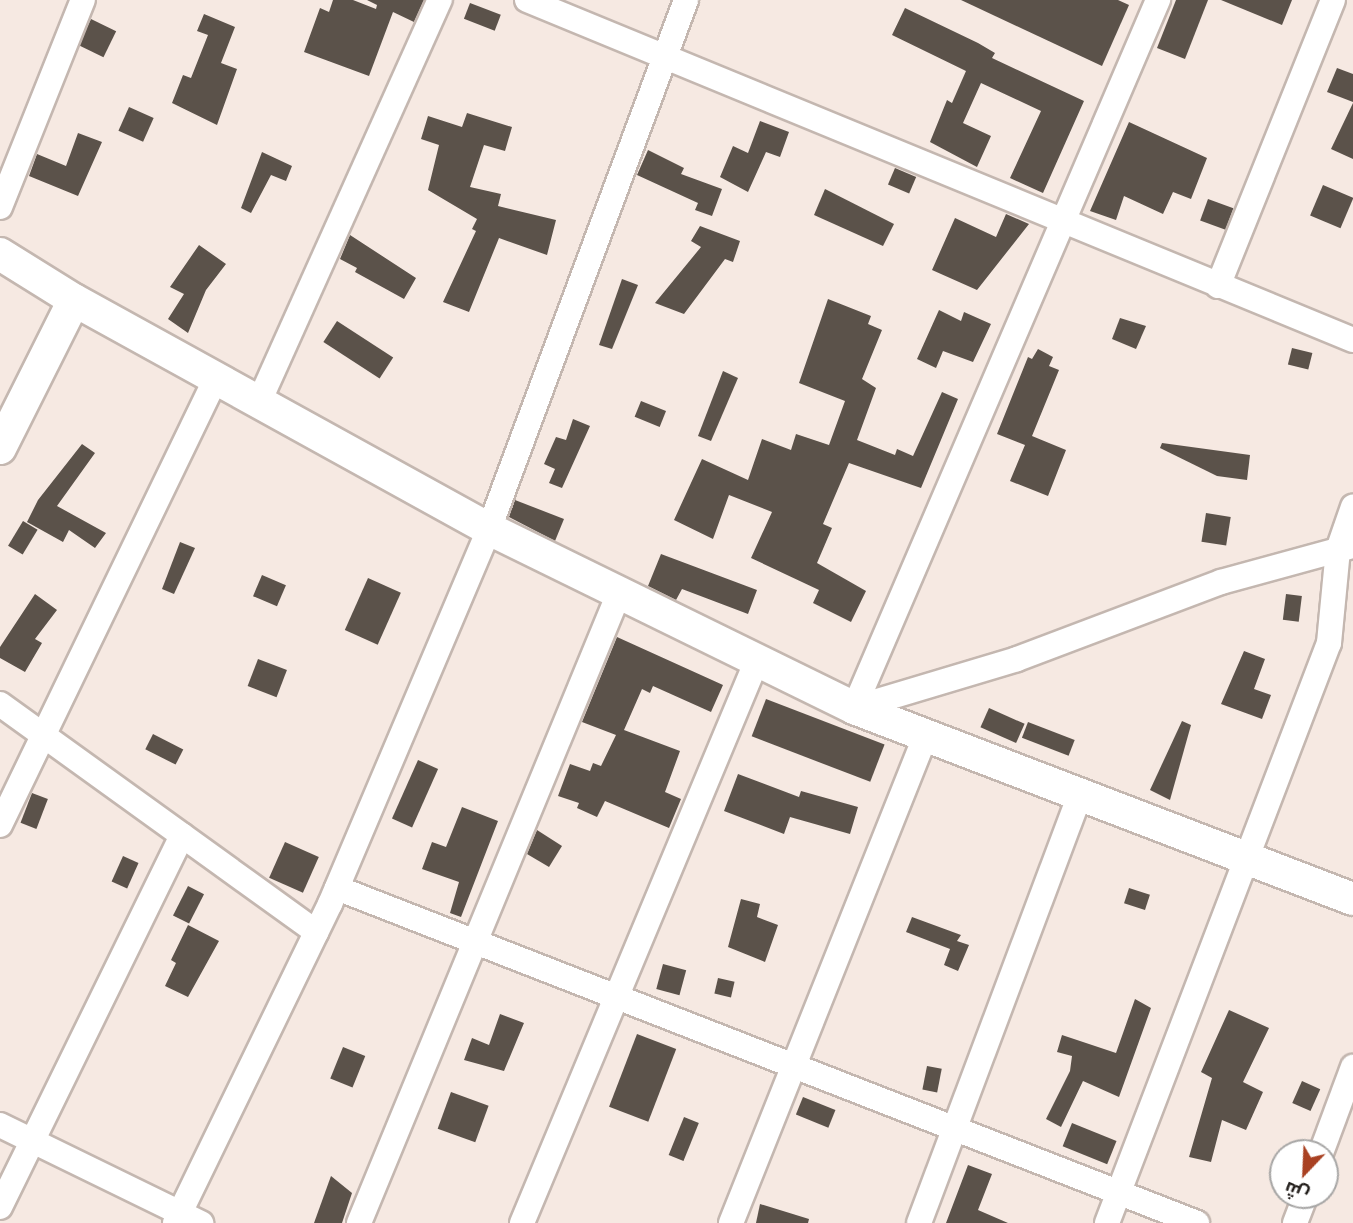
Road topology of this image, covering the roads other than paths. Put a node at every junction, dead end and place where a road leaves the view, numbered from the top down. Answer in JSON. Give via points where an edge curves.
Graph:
{"nodes":[{"id":1,"x":83,"y":0,"type":"edge"},
{"id":2,"x":440,"y":0,"type":"edge"},
{"id":3,"x":527,"y":0,"type":"edge"},
{"id":4,"x":686,"y":0,"type":"edge"},
{"id":5,"x":1157,"y":0,"type":"edge"},
{"id":6,"x":1333,"y":0,"type":"edge"},
{"id":7,"x":666,"y":55,"type":"junction"},
{"id":8,"x":0,"y":207,"type":"edge"},
{"id":9,"x":1062,"y":223,"type":"junction"},
{"id":10,"x":0,"y":254,"type":"edge"},
{"id":11,"x":1218,"y":286,"type":"junction"},
{"id":12,"x":74,"y":300,"type":"junction"},
{"id":13,"x":1353,"y":340,"type":"edge"},
{"id":14,"x":216,"y":379,"type":"junction"},
{"id":15,"x":259,"y":402,"type":"junction"},
{"id":16,"x":0,"y":448,"type":"edge"},
{"id":17,"x":1353,"y":507,"type":"edge"},
{"id":18,"x":489,"y":529,"type":"junction"},
{"id":19,"x":1345,"y":548,"type":"edge"},
{"id":20,"x":619,"y":593,"type":"junction"},
{"id":21,"x":757,"y":660,"type":"junction"},
{"id":22,"x":0,"y":704,"type":"edge"},
{"id":23,"x":854,"y":708,"type":"junction"},
{"id":24,"x":43,"y":735,"type":"junction"},
{"id":25,"x":925,"y":737,"type":"junction"},
{"id":26,"x":1080,"y":794,"type":"junction"},
{"id":27,"x":0,"y":825,"type":"edge"},
{"id":28,"x":182,"y":835,"type":"junction"},
{"id":29,"x":1246,"y":856,"type":"junction"},
{"id":30,"x":337,"y":888,"type":"junction"},
{"id":31,"x":1353,"y":898,"type":"edge"},
{"id":32,"x":316,"y":932,"type":"junction"},
{"id":33,"x":475,"y":942,"type":"junction"},
{"id":34,"x":617,"y":996,"type":"junction"},
{"id":35,"x":794,"y":1065,"type":"junction"},
{"id":36,"x":1353,"y":1067,"type":"edge"},
{"id":37,"x":0,"y":1125,"type":"edge"},
{"id":38,"x":954,"y":1128,"type":"junction"},
{"id":39,"x":1326,"y":1139,"type":"edge"},
{"id":40,"x":32,"y":1141,"type":"junction"},
{"id":41,"x":1118,"y":1192,"type":"junction"},
{"id":42,"x":0,"y":1207,"type":"edge"},
{"id":43,"x":185,"y":1220,"type":"edge"},
{"id":44,"x":359,"y":1223,"type":"edge"},
{"id":45,"x":522,"y":1223,"type":"edge"},
{"id":46,"x":732,"y":1223,"type":"edge"},
{"id":47,"x":919,"y":1223,"type":"edge"},
{"id":48,"x":1107,"y":1223,"type":"edge"},
{"id":49,"x":1197,"y":1223,"type":"edge"}],
"edges":[{"from":1,"to":8,"type":"street"},
{"from":2,"to":15,"type":"street"},
{"from":3,"to":7,"type":"street"},
{"from":4,"to":7,"type":"street"},
{"from":5,"to":9,"type":"street"},
{"from":6,"to":11,"type":"street"},
{"from":7,"to":9,"type":"street"},
{"from":7,"to":18,"type":"street"},
{"from":9,"to":11,"type":"street"},
{"from":9,"to":23,"type":"street"},
{"from":10,"to":12,"type":"street"},
{"from":11,"to":13,"type":"street"},
{"from":12,"to":14,"type":"street"},
{"from":12,"to":16,"type":"street"},
{"from":14,"to":15,"type":"street"},
{"from":14,"to":24,"type":"street"},
{"from":15,"to":18,"type":"street"},
{"from":17,"to":19,"type":"street"},
{"from":18,"to":20,"type":"street"},
{"from":18,"to":30,"type":"street"},
{"from":19,"to":23,"type":"street","via":[[1221,582],[1017,659]]},
{"from":19,"to":29,"type":"street","via":[[1329,643]]},
{"from":20,"to":21,"type":"street"},
{"from":20,"to":33,"type":"street"},
{"from":21,"to":23,"type":"street"},
{"from":21,"to":34,"type":"street"},
{"from":22,"to":24,"type":"street"},
{"from":23,"to":25,"type":"street"},
{"from":24,"to":27,"type":"street"},
{"from":24,"to":28,"type":"street"},
{"from":25,"to":26,"type":"street"},
{"from":25,"to":35,"type":"street"},
{"from":26,"to":29,"type":"street"},
{"from":26,"to":38,"type":"street"},
{"from":28,"to":32,"type":"street"},
{"from":28,"to":40,"type":"street"},
{"from":29,"to":31,"type":"street"},
{"from":29,"to":41,"type":"street"},
{"from":30,"to":32,"type":"street"},
{"from":30,"to":33,"type":"street"},
{"from":32,"to":43,"type":"street"},
{"from":33,"to":34,"type":"street"},
{"from":33,"to":44,"type":"street"},
{"from":34,"to":35,"type":"street"},
{"from":34,"to":45,"type":"street"},
{"from":35,"to":38,"type":"street"},
{"from":35,"to":46,"type":"street"},
{"from":36,"to":39,"type":"street"},
{"from":37,"to":40,"type":"street"},
{"from":38,"to":41,"type":"street"},
{"from":38,"to":47,"type":"street"},
{"from":40,"to":42,"type":"street"},
{"from":40,"to":43,"type":"street"},
{"from":41,"to":48,"type":"street"},
{"from":41,"to":49,"type":"street"}]}
